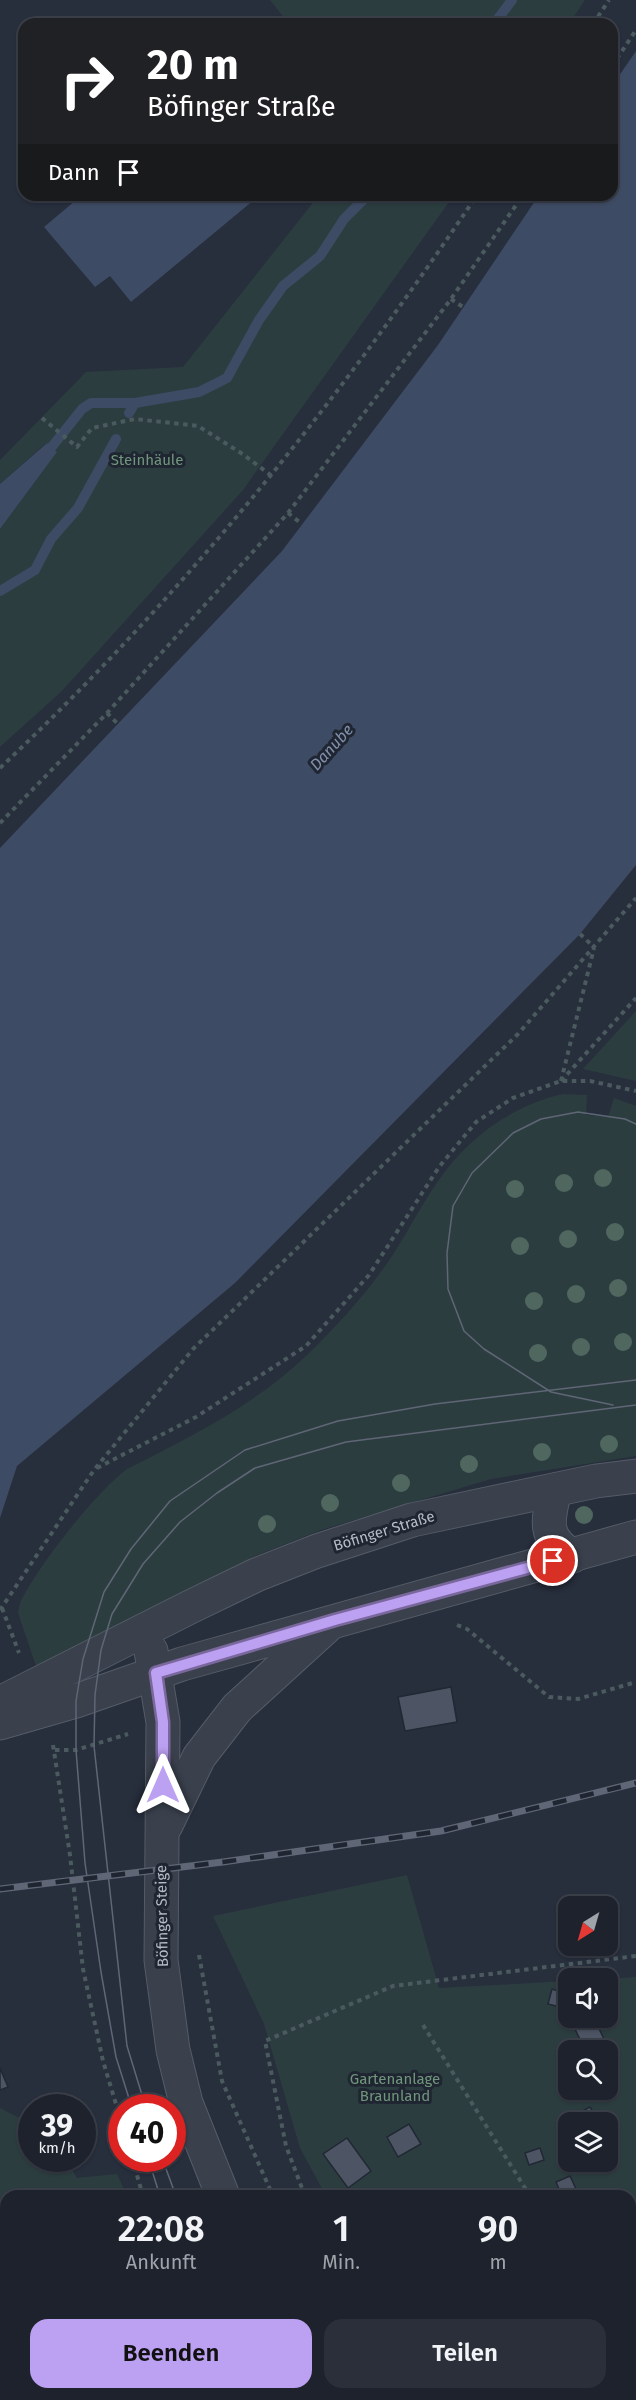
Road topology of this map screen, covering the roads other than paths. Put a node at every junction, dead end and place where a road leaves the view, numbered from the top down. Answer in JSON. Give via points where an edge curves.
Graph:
{"nodes":[{"id":1,"x":636,"y":1476,"type":"edge"},
{"id":2,"x":555,"y":1490,"type":"junction"},
{"id":3,"x":636,"y":1537,"type":"edge"},
{"id":4,"x":573,"y":1556,"type":"junction"},
{"id":5,"x":335,"y":1620,"type":"junction"},
{"id":6,"x":146,"y":1629,"type":"junction"},
{"id":7,"x":156,"y":1673,"type":"junction"},
{"id":8,"x":0,"y":1703,"type":"edge"},
{"id":9,"x":0,"y":1723,"type":"edge"},
{"id":10,"x":163,"y":1832,"type":"junction"},
{"id":11,"x":221,"y":2190,"type":"edge"}],
"edges":[{"from":1,"to":2,"type":"street","name":"Böfinger Straße"},
{"from":2,"to":4,"type":"street","via":[[549,1513],[551,1537],[559,1548]]},
{"from":2,"to":6,"type":"street","name":"Böfinger Straße","via":[[412,1520],[317,1551],[256,1575]]},
{"from":3,"to":4,"type":"street"},
{"from":4,"to":5,"type":"street"},
{"from":5,"to":7,"type":"street"},
{"from":5,"to":10,"type":"street","via":[[237,1708],[200,1757]]},
{"from":6,"to":7,"type":"street","name":"Böfinger Steige"},
{"from":6,"to":8,"type":"street","name":"Böfinger Straße"},
{"from":7,"to":9,"type":"street"},
{"from":7,"to":10,"type":"street","name":"Böfinger Steige","via":[[163,1722]]},
{"from":10,"to":11,"type":"street","name":"Böfinger Steige","via":[[161,1960],[172,2050],[186,2103]]}]}
